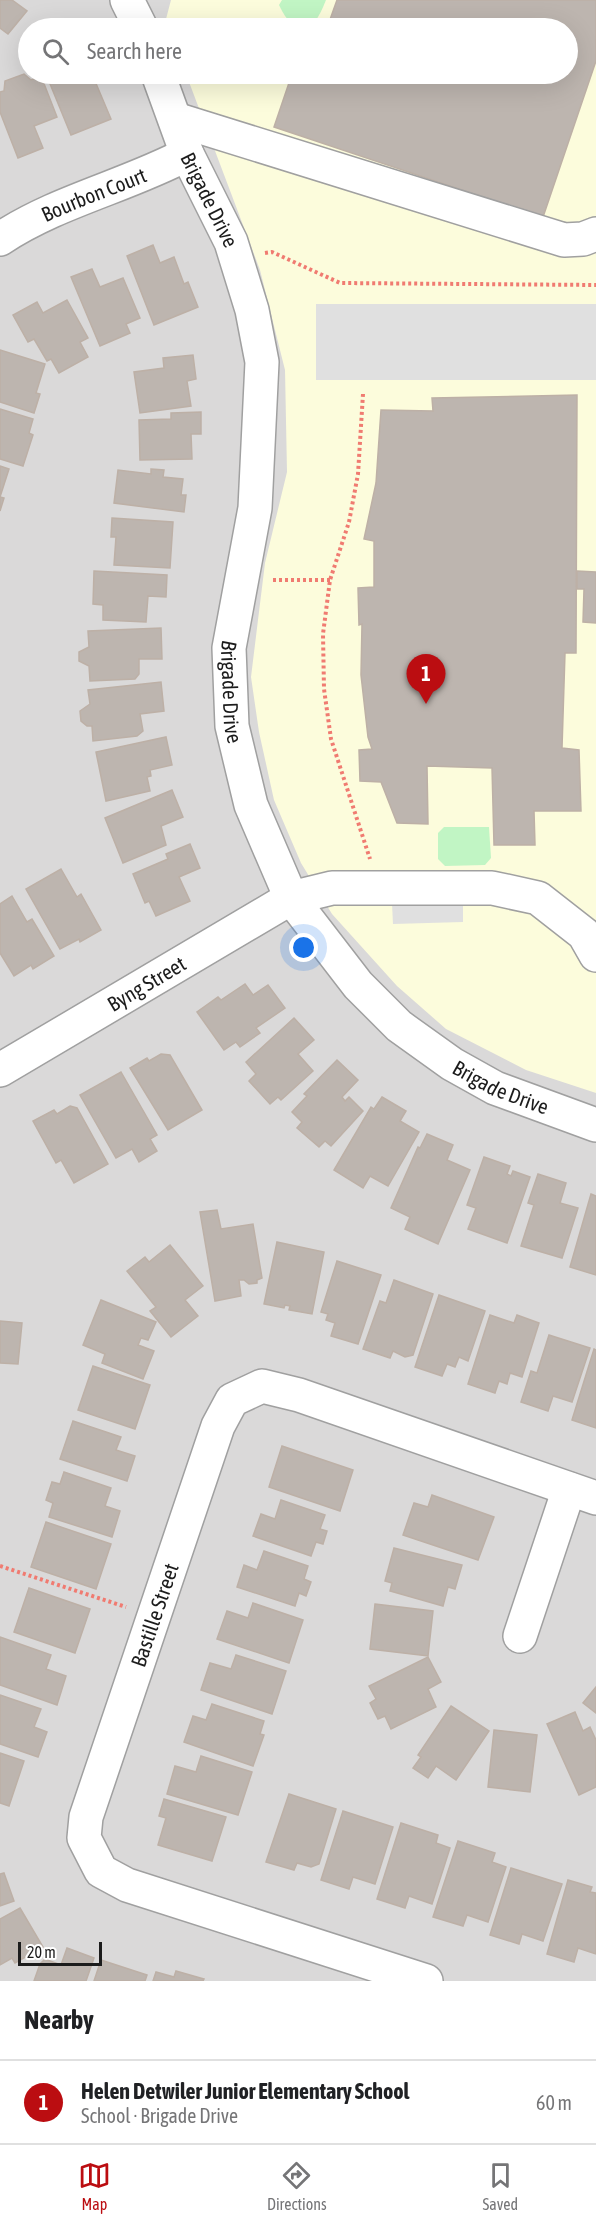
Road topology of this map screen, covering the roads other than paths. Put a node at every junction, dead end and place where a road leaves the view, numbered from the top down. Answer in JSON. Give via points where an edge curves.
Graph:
{"nodes":[{"id":1,"x":128,"y":0,"type":"edge"},
{"id":2,"x":136,"y":18,"type":"edge"},
{"id":3,"x":162,"y":84,"type":"edge"},
{"id":4,"x":175,"y":119,"type":"junction"},
{"id":5,"x":187,"y":154,"type":"junction"},
{"id":6,"x":596,"y":234,"type":"edge"},
{"id":7,"x":0,"y":239,"type":"edge"},
{"id":8,"x":291,"y":898,"type":"junction"},
{"id":9,"x":596,"y":955,"type":"edge"},
{"id":10,"x":0,"y":1070,"type":"edge"},
{"id":11,"x":596,"y":1125,"type":"edge"},
{"id":12,"x":582,"y":1494,"type":"edge"},
{"id":13,"x":520,"y":1636,"type":"dead end"},
{"id":14,"x":426,"y":1981,"type":"edge"}],
"edges":[{"from":1,"to":2,"type":"street"},
{"from":3,"to":4,"type":"street","name":"Brigade Drive"},
{"from":4,"to":5,"type":"street","name":"Brigade Drive"},
{"from":4,"to":6,"type":"street","via":[[564,240]]},
{"from":5,"to":7,"type":"street","name":"Bourbon Court"},
{"from":5,"to":8,"type":"street","name":"Brigade Drive","via":[[234,253],[252,310],[262,362],[255,508],[229,648],[232,726],[251,805]]},
{"from":8,"to":9,"type":"street","name":"Byng Street","via":[[332,888],[492,888],[538,898],[584,934]]},
{"from":8,"to":10,"type":"street","name":"Byng Street"},
{"from":8,"to":11,"type":"street","name":"Brigade Drive","via":[[358,985],[399,1026],[452,1064],[495,1088]]},
{"from":12,"to":13,"type":"street"},
{"from":12,"to":14,"type":"street","name":"Bastille Street","via":[[299,1395],[262,1386],[232,1400],[218,1426],[86,1816],[84,1838],[101,1871],[127,1885]]}]}
